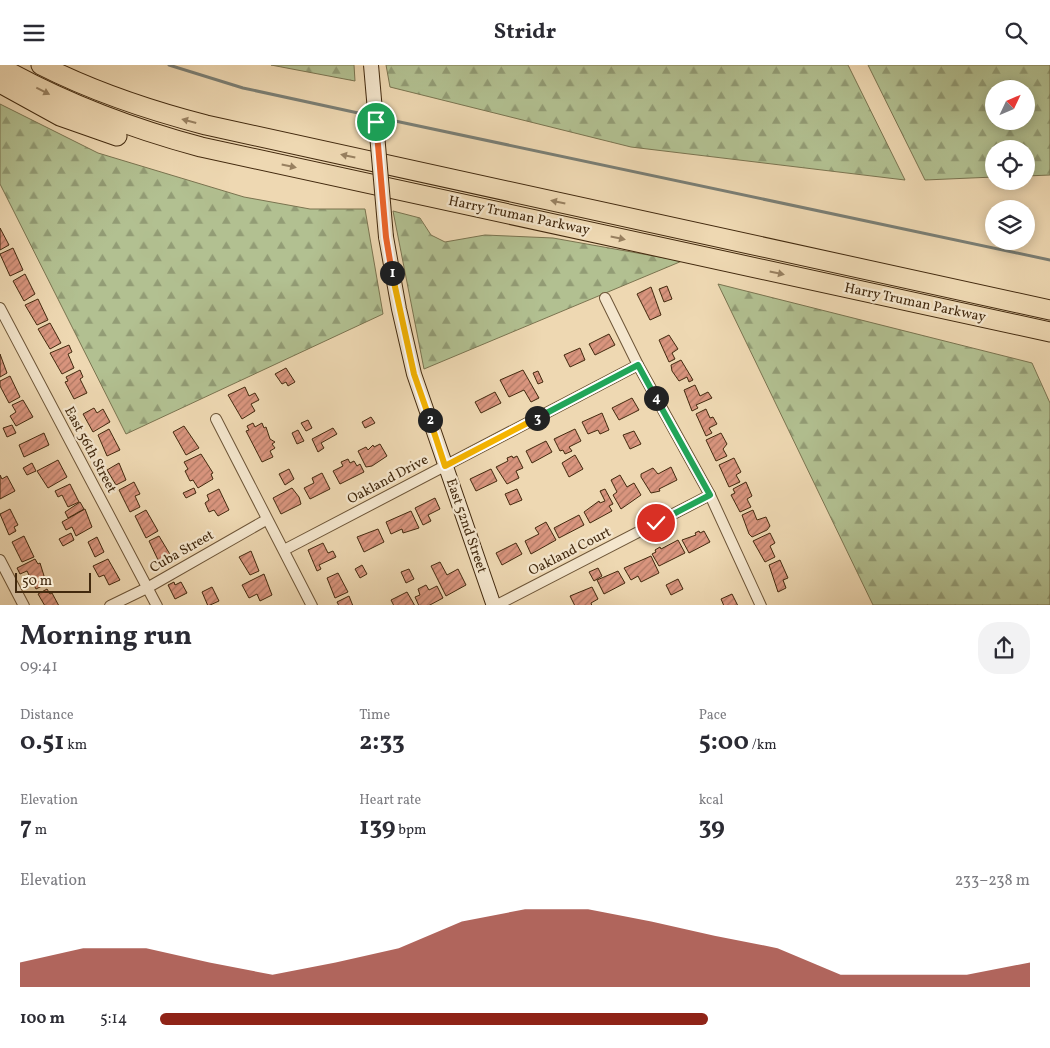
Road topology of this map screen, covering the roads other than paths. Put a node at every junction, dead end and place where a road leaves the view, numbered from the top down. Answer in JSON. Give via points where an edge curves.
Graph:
{"nodes":[{"id":1,"x":41,"y":65,"type":"edge"},
{"id":2,"x":371,"y":65,"type":"edge"},
{"id":3,"x":0,"y":67,"type":"edge"},
{"id":4,"x":0,"y":83,"type":"edge"},
{"id":5,"x":241,"y":155,"type":"junction"},
{"id":6,"x":623,"y":216,"type":"junction"},
{"id":7,"x":1050,"y":297,"type":"edge"},
{"id":8,"x":605,"y":299,"type":"dead end"},
{"id":9,"x":0,"y":308,"type":"edge"},
{"id":10,"x":1050,"y":310,"type":"edge"},
{"id":11,"x":1050,"y":334,"type":"edge"},
{"id":12,"x":638,"y":365,"type":"junction"},
{"id":13,"x":216,"y":419,"type":"dead end"},
{"id":14,"x":445,"y":466,"type":"junction"},
{"id":15,"x":710,"y":495,"type":"junction"},
{"id":16,"x":266,"y":520,"type":"junction"},
{"id":17,"x":284,"y":550,"type":"junction"},
{"id":18,"x":0,"y":560,"type":"edge"},
{"id":19,"x":147,"y":588,"type":"junction"},
{"id":20,"x":24,"y":605,"type":"edge"},
{"id":21,"x":110,"y":605,"type":"edge"},
{"id":22,"x":156,"y":605,"type":"edge"},
{"id":23,"x":312,"y":605,"type":"edge"},
{"id":24,"x":495,"y":605,"type":"edge"},
{"id":25,"x":761,"y":605,"type":"edge"}],
"edges":[{"from":6,"to":1,"type":"highway","name":"Harry Truman Parkway","one_way":true,"via":[[179,118],[101,93]]},
{"from":2,"to":14,"type":"main road","name":"East 52nd Street","bridge":true,"via":[[386,237],[399,309],[414,374]]},
{"from":3,"to":5,"type":"highway","name":"Harry Truman Parkway","one_way":true,"via":[[58,99],[93,113],[164,137]]},
{"from":4,"to":5,"type":"highway","via":[[60,115],[126,138],[182,150]]},
{"from":5,"to":11,"type":"highway","name":"Harry Truman Parkway","one_way":true},
{"from":6,"to":7,"type":"highway"},
{"from":6,"to":10,"type":"highway","name":"Harry Truman Parkway"},
{"from":8,"to":12,"type":"street"},
{"from":9,"to":19,"type":"street","name":"East 56th Street"},
{"from":12,"to":14,"type":"street","name":"Oakland Drive"},
{"from":12,"to":15,"type":"street"},
{"from":13,"to":16,"type":"street"},
{"from":14,"to":17,"type":"street","name":"Oakland Drive"},
{"from":14,"to":24,"type":"main road","name":"East 52nd Street"},
{"from":15,"to":24,"type":"street","name":"Oakland Court"},
{"from":15,"to":25,"type":"street"},
{"from":16,"to":17,"type":"street"},
{"from":16,"to":19,"type":"street","name":"Cuba Street"},
{"from":17,"to":23,"type":"street"},
{"from":18,"to":20,"type":"street"},
{"from":19,"to":21,"type":"street","name":"Cuba Street"},
{"from":19,"to":22,"type":"street","name":"East 56th Street"}]}
